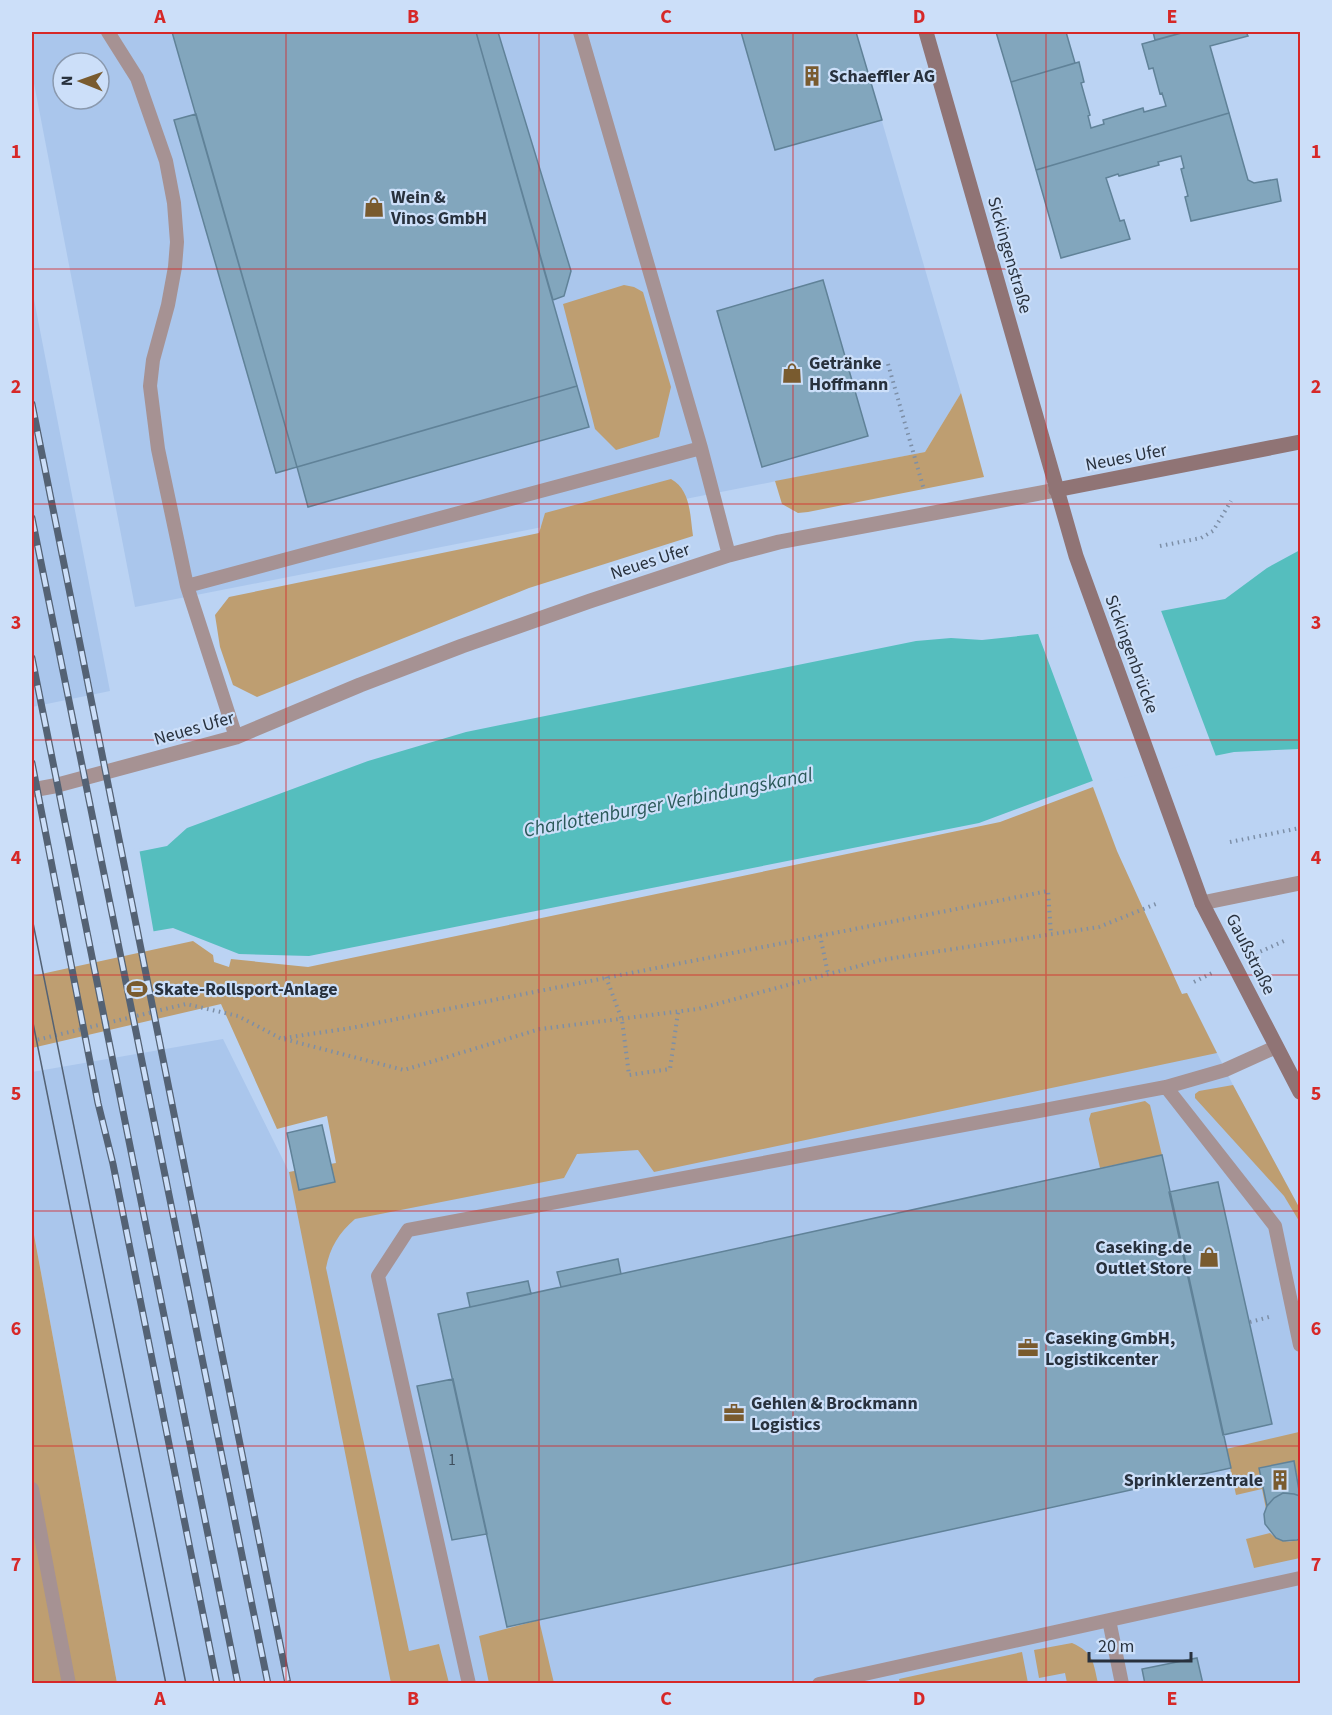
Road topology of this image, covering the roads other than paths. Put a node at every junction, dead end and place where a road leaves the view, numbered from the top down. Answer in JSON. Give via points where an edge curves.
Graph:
{"nodes":[{"id":1,"x":108,"y":32,"type":"edge"},
{"id":2,"x":580,"y":32,"type":"edge"},
{"id":3,"x":926,"y":32,"type":"edge"},
{"id":4,"x":1300,"y":442,"type":"edge"},
{"id":5,"x":701,"y":448,"type":"junction"},
{"id":6,"x":1056,"y":490,"type":"junction"},
{"id":7,"x":729,"y":555,"type":"junction"},
{"id":8,"x":187,"y":586,"type":"junction"},
{"id":9,"x":236,"y":737,"type":"junction"},
{"id":10,"x":32,"y":790,"type":"edge"},
{"id":11,"x":1176,"y":830,"type":"joint"},
{"id":12,"x":1300,"y":883,"type":"edge"},
{"id":13,"x":1202,"y":903,"type":"junction"},
{"id":14,"x":1276,"y":1047,"type":"junction"},
{"id":15,"x":1166,"y":1087,"type":"junction"},
{"id":16,"x":1300,"y":1092,"type":"edge"},
{"id":17,"x":1300,"y":1345,"type":"edge"},
{"id":18,"x":32,"y":1489,"type":"edge"},
{"id":19,"x":1300,"y":1578,"type":"edge"},
{"id":20,"x":1108,"y":1620,"type":"junction"},
{"id":21,"x":69,"y":1683,"type":"edge"},
{"id":22,"x":469,"y":1683,"type":"edge"},
{"id":23,"x":819,"y":1683,"type":"edge"},
{"id":24,"x":1122,"y":1683,"type":"edge"}],
"edges":[{"from":1,"to":8,"type":"lane","via":[[137,78],[166,161],[174,203],[175,267],[150,386],[158,449]]},
{"from":2,"to":5,"type":"lane"},
{"from":3,"to":6,"type":"main road","name":"Sickingenstraße"},
{"from":4,"to":6,"type":"main road","name":"Neues Ufer"},
{"from":5,"to":7,"type":"lane"},
{"from":5,"to":8,"type":"lane"},
{"from":6,"to":7,"type":"street","name":"Neues Ufer","via":[[779,542]]},
{"from":6,"to":11,"type":"main road","name":"Sickingenbrücke","via":[[1076,556]]},
{"from":7,"to":9,"type":"street","name":"Neues Ufer","via":[[462,646]]},
{"from":8,"to":9,"type":"lane"},
{"from":9,"to":10,"type":"street","name":"Neues Ufer"},
{"from":11,"to":13,"type":"main road","name":"Gaußstraße"},
{"from":12,"to":13,"type":"street"},
{"from":13,"to":14,"type":"main road","name":"Gaußstraße"},
{"from":14,"to":15,"type":"lane","via":[[1225,1070]]},
{"from":14,"to":16,"type":"main road","name":"Gaußstraße"},
{"from":15,"to":17,"type":"lane","via":[[1275,1226]]},
{"from":15,"to":22,"type":"lane","via":[[408,1230],[378,1276]]},
{"from":18,"to":21,"type":"lane"},
{"from":19,"to":20,"type":"lane"},
{"from":20,"to":23,"type":"lane"},
{"from":20,"to":24,"type":"lane"}]}
